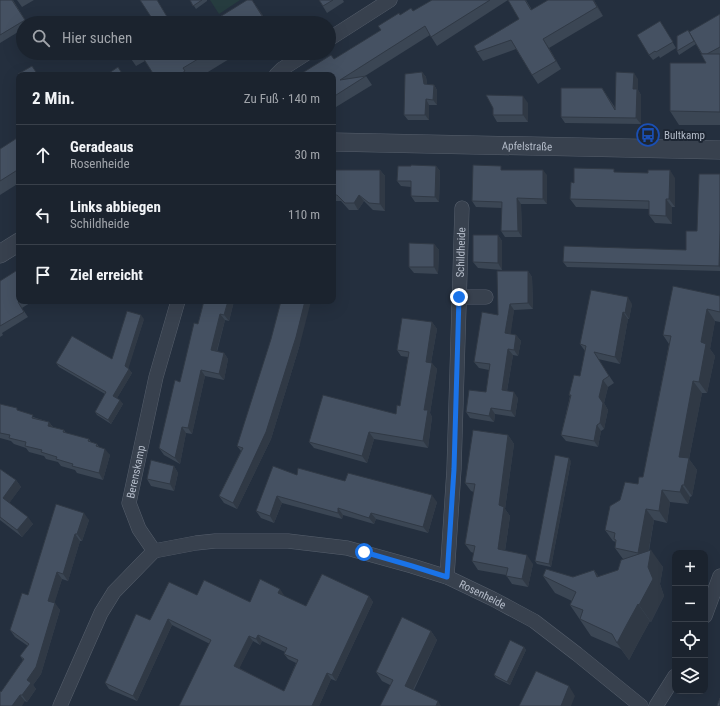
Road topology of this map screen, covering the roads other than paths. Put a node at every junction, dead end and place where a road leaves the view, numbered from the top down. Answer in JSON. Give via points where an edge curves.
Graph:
{"nodes":[{"id":1,"x":390,"y":0,"type":"edge"},
{"id":2,"x":336,"y":35,"type":"edge"},
{"id":3,"x":296,"y":60,"type":"edge"},
{"id":4,"x":279,"y":72,"type":"edge"},
{"id":5,"x":336,"y":142,"type":"edge"},
{"id":6,"x":720,"y":150,"type":"edge"},
{"id":7,"x":462,"y":208,"type":"dead end"},
{"id":8,"x":16,"y":244,"type":"edge"},
{"id":9,"x":0,"y":254,"type":"edge"},
{"id":10,"x":459,"y":297,"type":"junction"},
{"id":11,"x":486,"y":297,"type":"dead end"},
{"id":12,"x":177,"y":304,"type":"edge"},
{"id":13,"x":154,"y":551,"type":"junction"},
{"id":14,"x":720,"y":576,"type":"edge"},
{"id":15,"x":447,"y":577,"type":"junction"},
{"id":16,"x":708,"y":608,"type":"edge"},
{"id":17,"x":672,"y":681,"type":"edge"},
{"id":18,"x":60,"y":706,"type":"edge"},
{"id":19,"x":641,"y":706,"type":"edge"},
{"id":20,"x":656,"y":706,"type":"edge"}],
"edges":[{"from":1,"to":2,"type":"street"},
{"from":3,"to":4,"type":"street"},
{"from":5,"to":6,"type":"street","name":"Apfelstraße"},
{"from":7,"to":10,"type":"street","name":"Schildheide"},
{"from":8,"to":9,"type":"street"},
{"from":10,"to":11,"type":"street"},
{"from":10,"to":15,"type":"street","name":"Schildheide","via":[[454,469]]},
{"from":12,"to":13,"type":"street","name":"Berenskamp","via":[[156,377],[128,503]]},
{"from":13,"to":15,"type":"street","name":"Rosenheide","via":[[215,541],[288,541],[347,548]]},
{"from":13,"to":18,"type":"street","via":[[114,592],[101,613]]},
{"from":14,"to":16,"type":"street"},
{"from":15,"to":19,"type":"street","name":"Rosenheide","via":[[534,621]]},
{"from":17,"to":20,"type":"street"}]}
